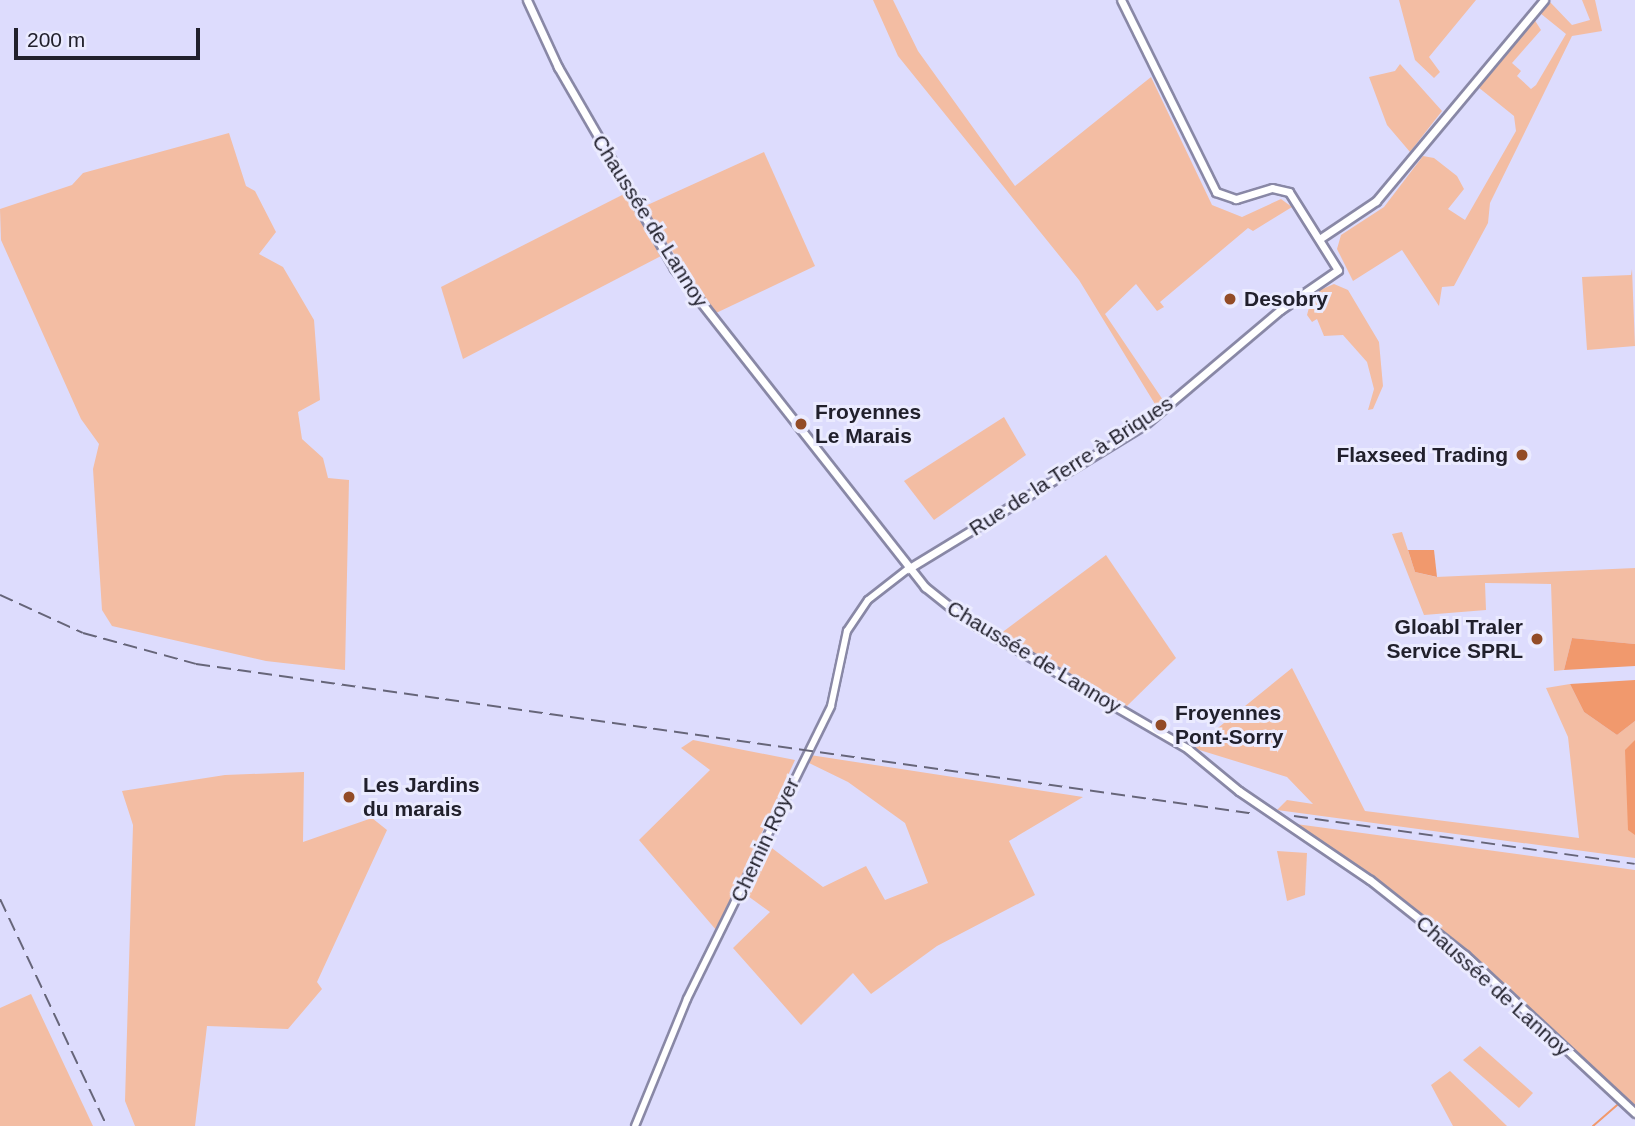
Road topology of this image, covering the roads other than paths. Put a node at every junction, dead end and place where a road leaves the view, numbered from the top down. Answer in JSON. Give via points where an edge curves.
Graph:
{"nodes":[{"id":1,"x":527,"y":0,"type":"edge"},
{"id":2,"x":1121,"y":0,"type":"edge"},
{"id":3,"x":1544,"y":0,"type":"edge"},
{"id":4,"x":1321,"y":238,"type":"junction"},
{"id":5,"x":908,"y":569,"type":"junction"},
{"id":6,"x":1635,"y":1113,"type":"edge"},
{"id":7,"x":635,"y":1126,"type":"edge"}],
"edges":[{"from":1,"to":5,"type":"main road","name":"Chaussée de Lannoy","via":[[562,75],[674,268]]},
{"from":2,"to":4,"type":"main road","via":[[1216,192],[1236,199],[1272,188],[1289,192]]},
{"from":3,"to":4,"type":"main road","via":[[1376,201]]},
{"from":4,"to":5,"type":"main road","name":"Rue de la Terre à Briques","via":[[1338,271],[1280,310],[1162,411]]},
{"from":5,"to":6,"type":"main road","name":"Chaussée de Lannoy","via":[[965,619],[1164,734],[1370,880],[1465,955]]},
{"from":5,"to":7,"type":"street","name":"Chemin Royer","via":[[868,600],[847,631],[831,706],[687,999]]}]}
